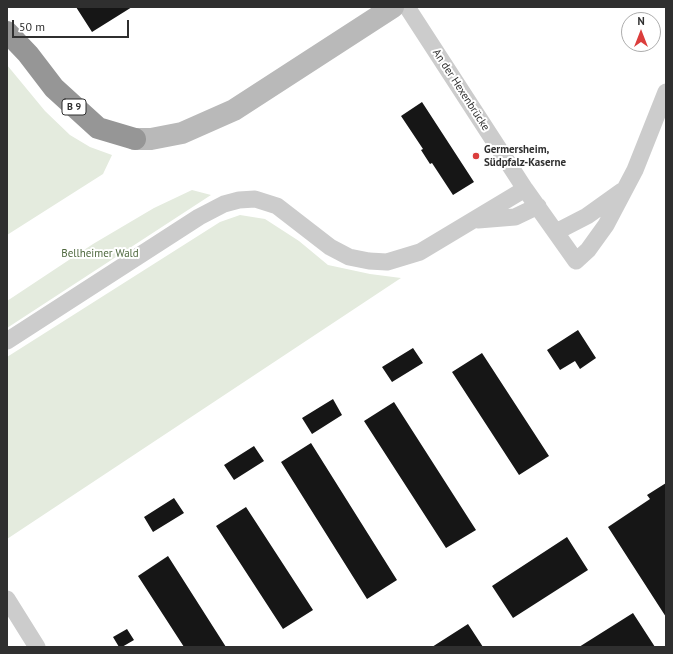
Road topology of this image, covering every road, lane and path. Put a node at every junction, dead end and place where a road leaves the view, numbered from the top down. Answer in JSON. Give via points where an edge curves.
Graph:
{"nodes":[{"id":1,"x":393,"y":7,"type":"edge"},
{"id":2,"x":407,"y":7,"type":"edge"},
{"id":3,"x":7,"y":13,"type":"edge"},
{"id":4,"x":7,"y":32,"type":"edge"},
{"id":5,"x":28,"y":54,"type":"junction"},
{"id":6,"x":666,"y":92,"type":"edge"},
{"id":7,"x":135,"y":139,"type":"joint"},
{"id":8,"x":625,"y":188,"type":"junction"},
{"id":9,"x":525,"y":189,"type":"junction"},
{"id":10,"x":538,"y":206,"type":"junction"},
{"id":11,"x":473,"y":221,"type":"junction"},
{"id":12,"x":556,"y":232,"type":"junction"},
{"id":13,"x":7,"y":341,"type":"edge"},
{"id":14,"x":7,"y":599,"type":"edge"},
{"id":15,"x":37,"y":647,"type":"edge"}],
"edges":[{"from":1,"to":7,"type":"main road","number":"B 9","via":[[234,110],[182,133],[151,139]]},
{"from":2,"to":9,"type":"street","name":"An der Hexenbrücke"},
{"from":3,"to":5,"type":"highway","number":"B 9"},
{"from":4,"to":5,"type":"highway","number":"B 9"},
{"from":5,"to":7,"type":"highway","number":"B 9","via":[[54,88],[98,128]]},
{"from":6,"to":8,"type":"street","name":"An der Hexenbrücke","via":[[644,151]]},
{"from":8,"to":12,"type":"street","name":"An der Hexenbrücke","via":[[587,216]]},
{"from":8,"to":12,"type":"street","name":"An der Hexenbrücke","via":[[606,225],[588,250],[576,261]]},
{"from":9,"to":10,"type":"street","name":"An der Hexenbrücke"},
{"from":9,"to":11,"type":"street"},
{"from":10,"to":11,"type":"street","via":[[515,217]]},
{"from":10,"to":12,"type":"street","name":"An der Hexenbrücke"},
{"from":11,"to":13,"type":"street","via":[[420,252],[387,262],[368,261],[349,257],[330,247],[277,206],[255,199],[239,200],[224,204],[199,217]]},
{"from":14,"to":15,"type":"street"}]}
